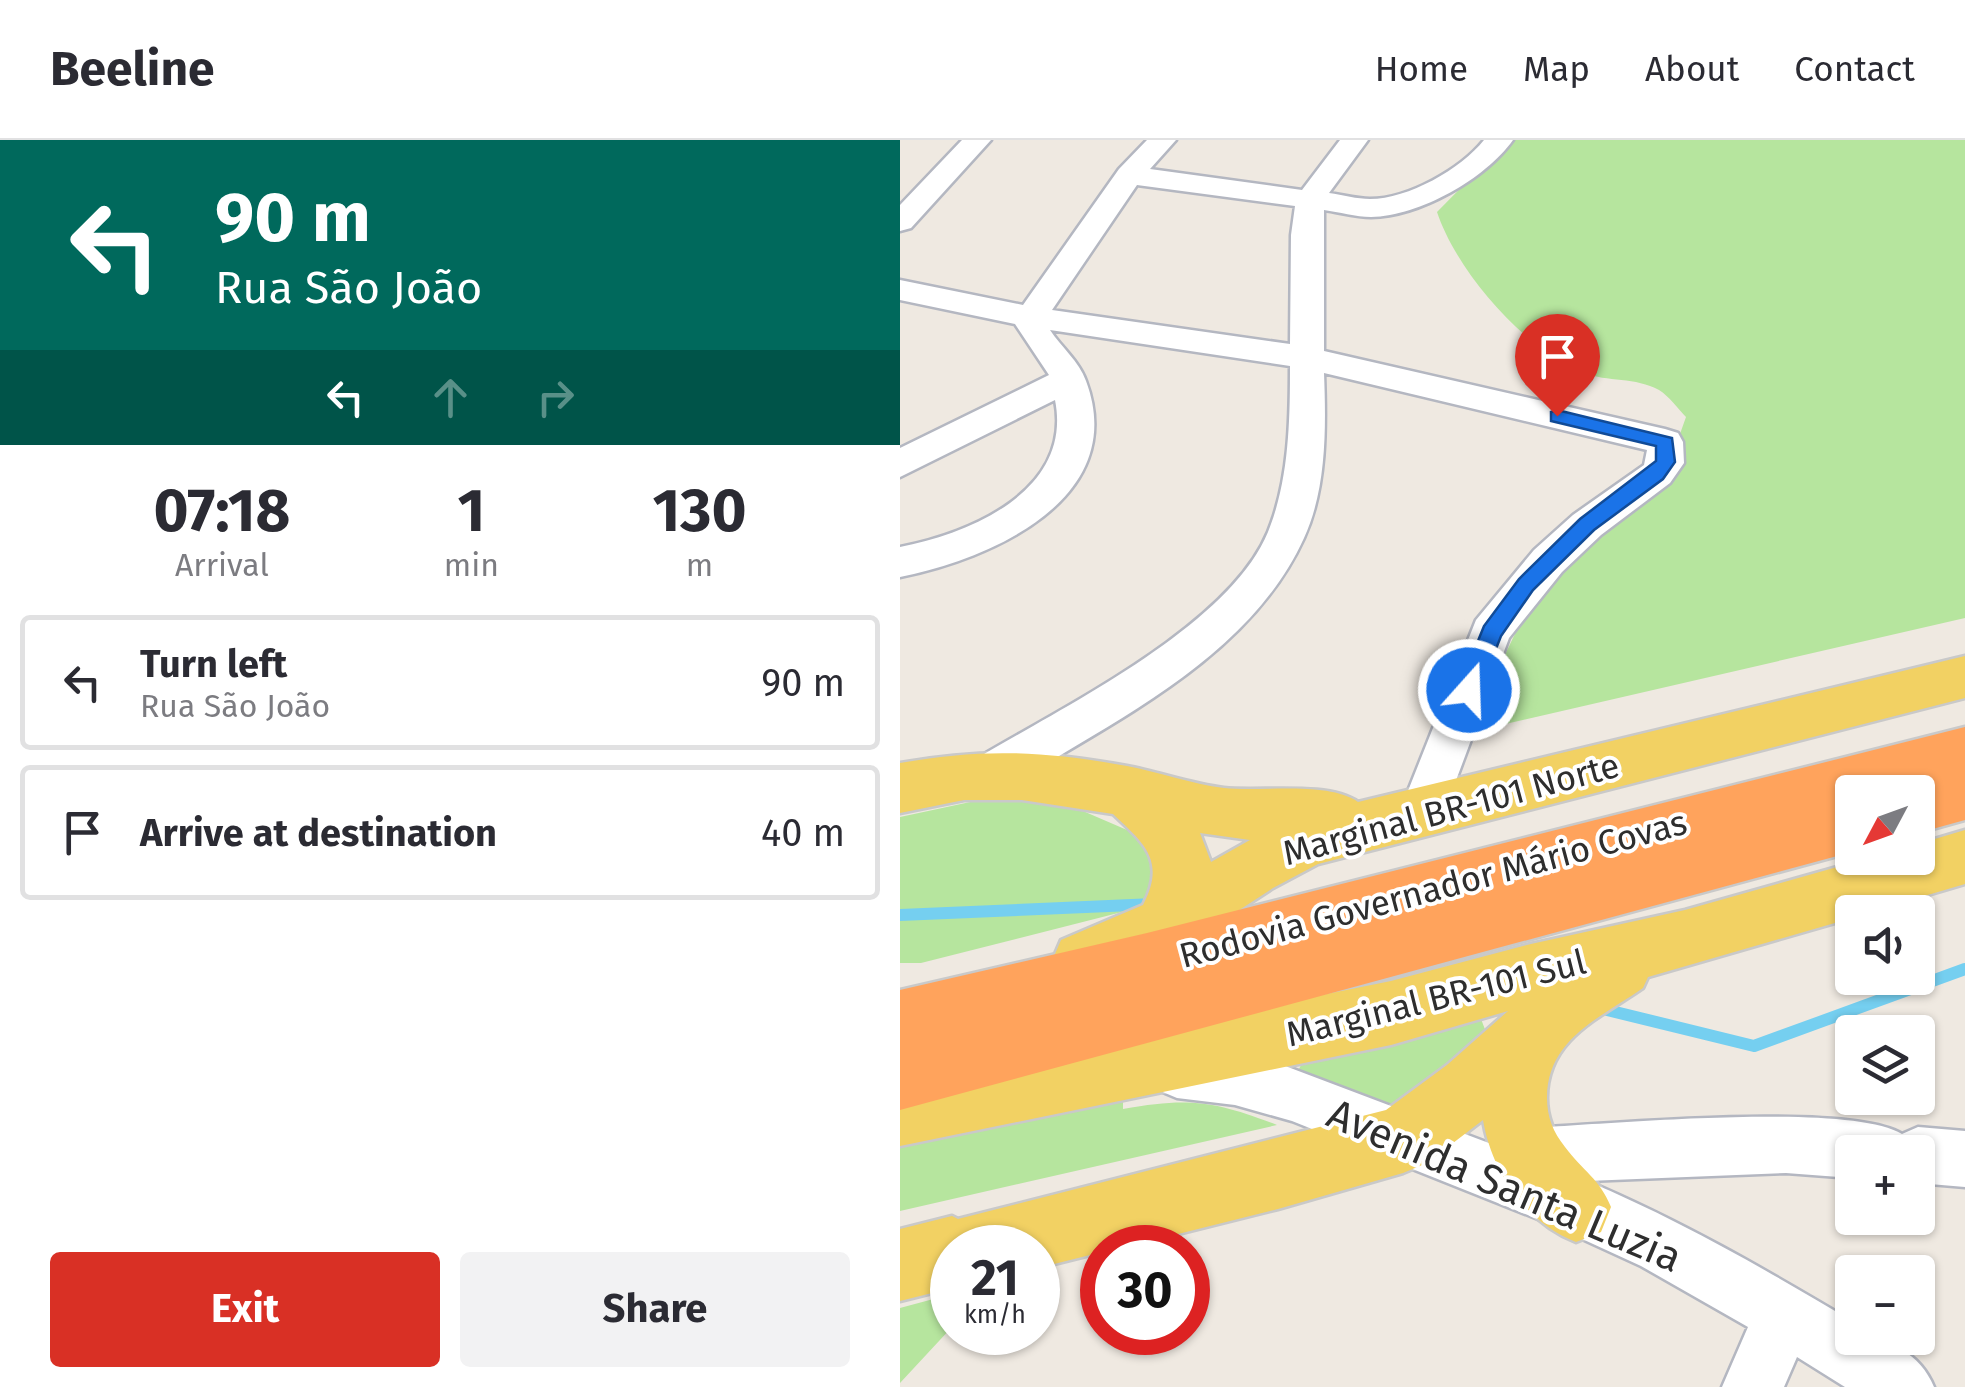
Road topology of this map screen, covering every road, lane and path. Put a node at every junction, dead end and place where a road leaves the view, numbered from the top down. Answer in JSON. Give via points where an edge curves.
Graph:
{"nodes":[{"id":1,"x":977,"y":140,"type":"edge"},
{"id":2,"x":1162,"y":140,"type":"edge"},
{"id":3,"x":1354,"y":140,"type":"edge"},
{"id":4,"x":1499,"y":140,"type":"edge"},
{"id":5,"x":1129,"y":175,"type":"junction"},
{"id":6,"x":1312,"y":201,"type":"junction"},
{"id":7,"x":902,"y":220,"type":"edge"},
{"id":8,"x":900,"y":290,"type":"edge"},
{"id":9,"x":1031,"y":318,"type":"junction"},
{"id":10,"x":1304,"y":357,"type":"junction"},
{"id":11,"x":1068,"y":379,"type":"junction"},
{"id":12,"x":900,"y":464,"type":"edge"},
{"id":13,"x":900,"y":562,"type":"edge"},
{"id":14,"x":1965,"y":677,"type":"edge"},
{"id":15,"x":1965,"y":750,"type":"edge"},
{"id":16,"x":990,"y":774,"type":"junction"},
{"id":17,"x":900,"y":788,"type":"edge"},
{"id":18,"x":1128,"y":791,"type":"junction"},
{"id":19,"x":1965,"y":796,"type":"edge"},
{"id":20,"x":1935,"y":804,"type":"edge"},
{"id":21,"x":1401,"y":816,"type":"junction"},
{"id":22,"x":1835,"y":830,"type":"edge"},
{"id":23,"x":1965,"y":857,"type":"edge"},
{"id":24,"x":1165,"y":923,"type":"junction"},
{"id":25,"x":1685,"y":938,"type":"junction"},
{"id":26,"x":900,"y":1006,"type":"edge"},
{"id":27,"x":900,"y":1022,"type":"edge"},
{"id":28,"x":1534,"y":1031,"type":"junction"},
{"id":29,"x":900,"y":1076,"type":"edge"},
{"id":30,"x":1081,"y":1079,"type":"junction"},
{"id":31,"x":900,"y":1113,"type":"edge"},
{"id":32,"x":1403,"y":1139,"type":"junction"},
{"id":33,"x":1835,"y":1149,"type":"edge"},
{"id":34,"x":1528,"y":1156,"type":"junction"},
{"id":35,"x":1935,"y":1156,"type":"edge"},
{"id":36,"x":1965,"y":1159,"type":"edge"},
{"id":37,"x":1576,"y":1207,"type":"junction"},
{"id":38,"x":1060,"y":1227,"type":"edge"},
{"id":39,"x":930,"y":1258,"type":"edge"},
{"id":40,"x":900,"y":1265,"type":"edge"},
{"id":41,"x":1784,"y":1314,"type":"junction"},
{"id":42,"x":1752,"y":1387,"type":"edge"},
{"id":43,"x":1902,"y":1387,"type":"edge"}],
"edges":[{"from":1,"to":7,"type":"street"},
{"from":2,"to":5,"type":"street"},
{"from":3,"to":6,"type":"street"},
{"from":4,"to":6,"type":"street","via":[[1471,166],[1397,203],[1372,208]]},
{"from":5,"to":6,"type":"street"},
{"from":5,"to":9,"type":"street"},
{"from":6,"to":10,"type":"street"},
{"from":8,"to":9,"type":"street"},
{"from":9,"to":10,"type":"street"},
{"from":9,"to":11,"type":"street","via":[[1031,330]]},
{"from":10,"to":16,"type":"street","via":[[1309,407],[1298,487],[1269,566],[1163,666]]},
{"from":10,"to":21,"type":"street","via":[[1665,442],[1666,462],[1657,474],[1587,524],[1526,584],[1492,632]]},
{"from":11,"to":12,"type":"street"},
{"from":11,"to":13,"type":"street","via":[[1076,406],[1074,440],[1054,486],[989,536]]},
{"from":14,"to":21,"type":"main road","name":"Marginal BR-101 Norte"},
{"from":15,"to":27,"type":"highway","name":"Rodovia Governador Mário Covas"},
{"from":16,"to":17,"type":"main road"},
{"from":16,"to":18,"type":"main road"},
{"from":18,"to":21,"type":"main road","via":[[1222,813]]},
{"from":18,"to":24,"type":"main road","via":[[1163,823],[1183,860],[1182,891]]},
{"from":19,"to":20,"type":"highway"},
{"from":21,"to":24,"type":"main road","name":"Marginal BR-101 Norte","via":[[1279,852]]},
{"from":22,"to":29,"type":"highway","name":"Rodovia Governador Mário Covas"},
{"from":23,"to":25,"type":"main road","name":"Marginal BR-101 Sul"},
{"from":24,"to":26,"type":"main road","name":"Marginal BR-101 Norte","via":[[1107,956]]},
{"from":25,"to":28,"type":"main road","via":[[1607,973]]},
{"from":25,"to":30,"type":"main road","name":"Marginal BR-101 Sul","via":[[1391,1013]]},
{"from":28,"to":32,"type":"main road"},
{"from":28,"to":34,"type":"main road","via":[[1512,1090]]},
{"from":30,"to":31,"type":"main road","name":"Marginal BR-101 Sul"},
{"from":30,"to":32,"type":"street","name":"Avenida Santa Luzia","via":[[1157,1070],[1216,1074]]},
{"from":32,"to":37,"type":"street","name":"Avenida Santa Luzia"},
{"from":32,"to":38,"type":"main road"},
{"from":33,"to":34,"type":"street"},
{"from":34,"to":37,"type":"main road"},
{"from":35,"to":36,"type":"street"},
{"from":37,"to":41,"type":"street","name":"Avenida Santa Luzia"},
{"from":39,"to":40,"type":"main road"},
{"from":41,"to":42,"type":"street"},
{"from":41,"to":43,"type":"street","name":"Avenida Santa Luzia"}]}
